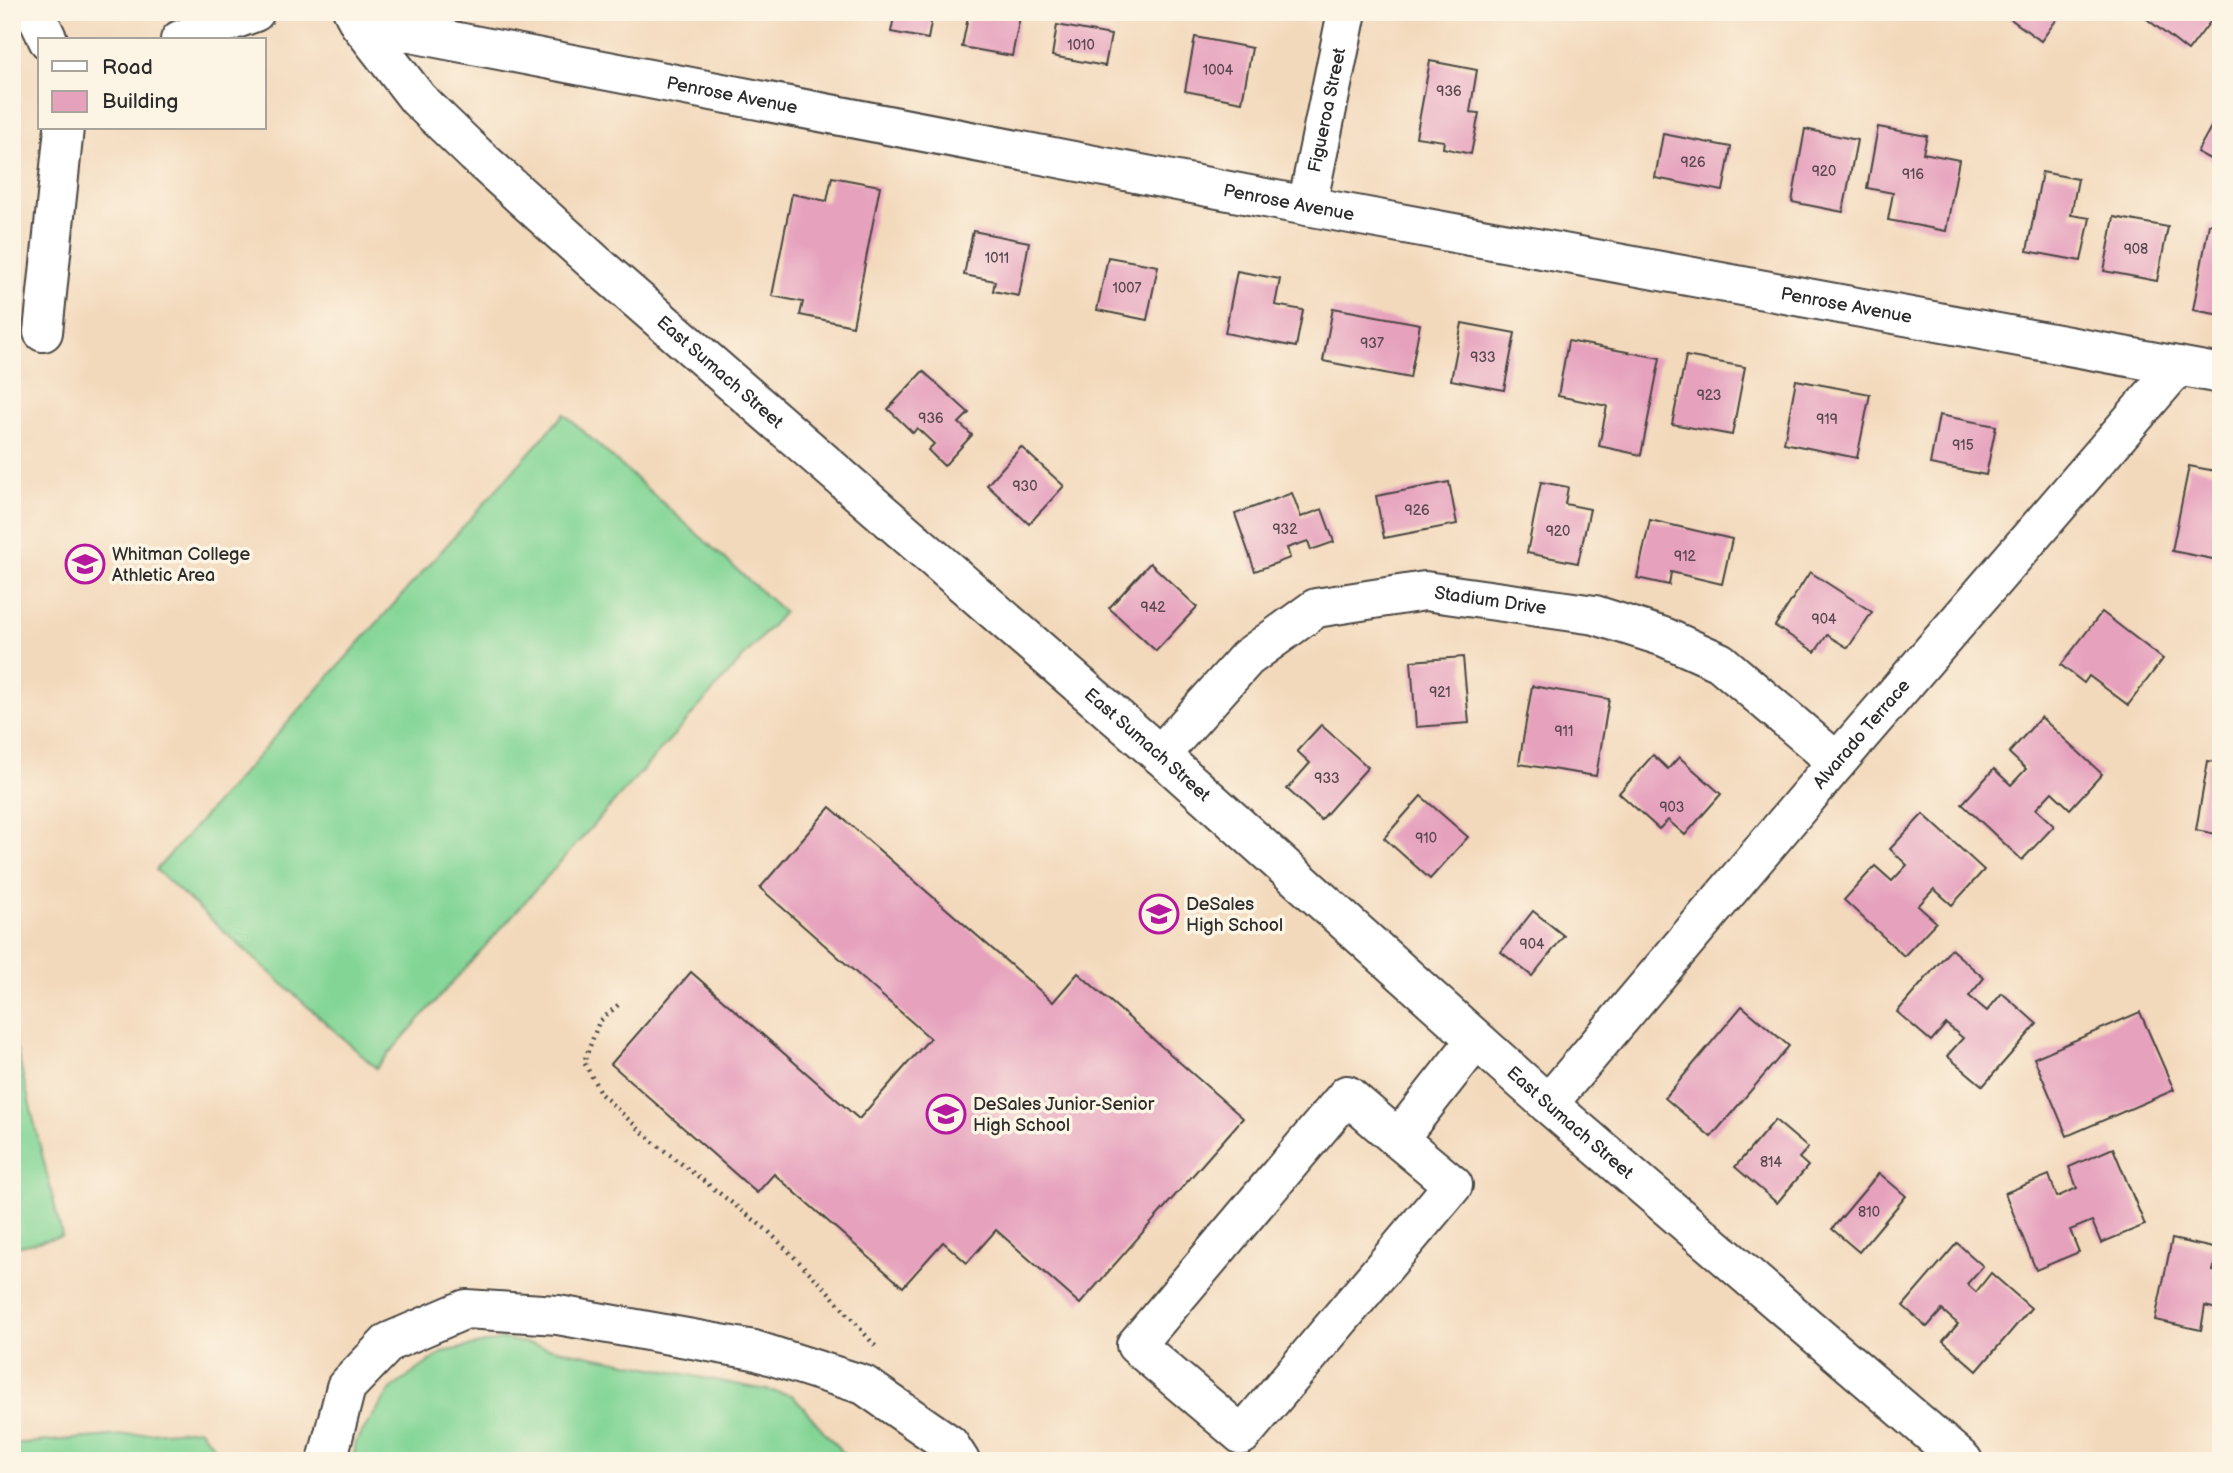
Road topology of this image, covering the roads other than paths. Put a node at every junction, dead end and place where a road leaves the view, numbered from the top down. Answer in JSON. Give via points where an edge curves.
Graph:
{"nodes":[{"id":1,"x":35,"y":12,"type":"edge"},
{"id":2,"x":256,"y":12,"type":"edge"},
{"id":3,"x":1347,"y":12,"type":"edge"},
{"id":4,"x":356,"y":18,"type":"edge"},
{"id":5,"x":47,"y":38,"type":"edge"},
{"id":6,"x":185,"y":38,"type":"edge"},
{"id":7,"x":64,"y":130,"type":"edge"},
{"id":8,"x":1307,"y":206,"type":"junction"},
{"id":9,"x":43,"y":332,"type":"dead end"},
{"id":10,"x":2178,"y":366,"type":"junction"},
{"id":11,"x":2221,"y":374,"type":"edge"},
{"id":12,"x":1160,"y":755,"type":"junction"},
{"id":13,"x":1837,"y":762,"type":"junction"},
{"id":14,"x":1476,"y":1040,"type":"junction"},
{"id":15,"x":1548,"y":1104,"type":"junction"},
{"id":16,"x":1398,"y":1139,"type":"junction"},
{"id":17,"x":1235,"y":1448,"type":"edge"},
{"id":18,"x":327,"y":1461,"type":"edge"},
{"id":19,"x":960,"y":1461,"type":"edge"},
{"id":20,"x":1962,"y":1461,"type":"edge"}],
"edges":[{"from":1,"to":5,"type":"street"},
{"from":2,"to":6,"type":"street"},
{"from":3,"to":8,"type":"street","name":"Figueroa Street"},
{"from":4,"to":8,"type":"street","name":"Penrose Avenue"},
{"from":4,"to":12,"type":"street","name":"East Sumach Street","via":[[418,99],[476,155]]},
{"from":7,"to":9,"type":"street"},
{"from":8,"to":10,"type":"street","name":"Penrose Avenue"},
{"from":10,"to":11,"type":"street","name":"Penrose Avenue"},
{"from":10,"to":13,"type":"street","name":"Alvarado Terrace"},
{"from":12,"to":13,"type":"street","name":"Stadium Drive","via":[[1247,658],[1316,608],[1425,591],[1595,615],[1664,637],[1720,662]]},
{"from":12,"to":14,"type":"street","name":"East Sumach Street"},
{"from":13,"to":15,"type":"street","name":"Alvarado Terrace"},
{"from":14,"to":15,"type":"street","name":"East Sumach Street"},
{"from":14,"to":16,"type":"street"},
{"from":15,"to":20,"type":"street","name":"East Sumach Street"},
{"from":16,"to":17,"type":"street","via":[[1453,1185]]},
{"from":16,"to":17,"type":"street","via":[[1347,1096],[1136,1345]]},
{"from":18,"to":19,"type":"street","via":[[345,1387],[389,1342],[466,1310],[558,1315],[754,1350],[864,1385],[949,1444]]}]}
